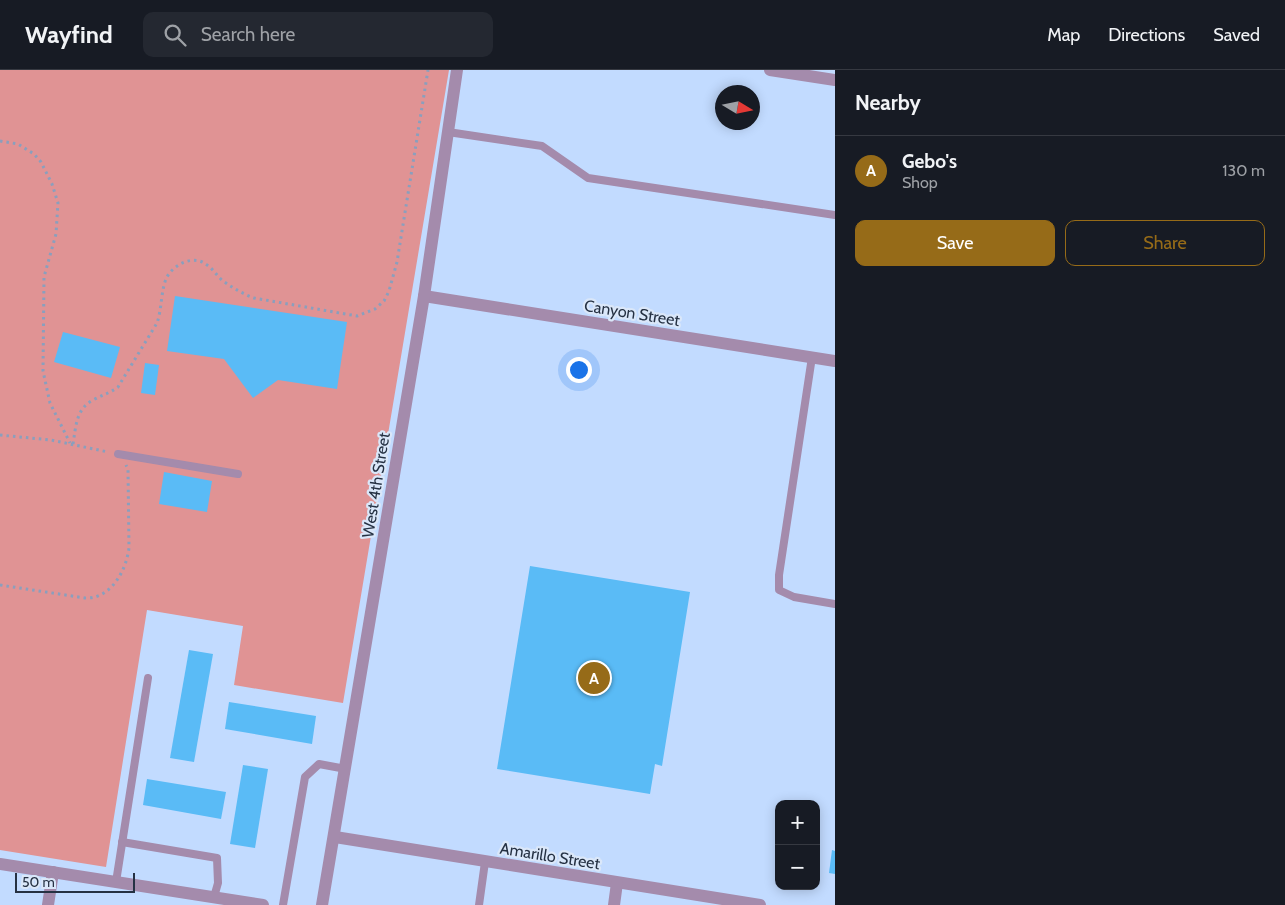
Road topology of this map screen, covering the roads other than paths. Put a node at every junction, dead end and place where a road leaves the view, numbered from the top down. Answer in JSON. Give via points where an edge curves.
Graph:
{"nodes":[{"id":1,"x":456,"y":70,"type":"edge"},
{"id":2,"x":770,"y":70,"type":"edge"},
{"id":3,"x":835,"y":80,"type":"edge"},
{"id":4,"x":448,"y":132,"type":"junction"},
{"id":5,"x":835,"y":215,"type":"edge"},
{"id":6,"x":424,"y":296,"type":"junction"},
{"id":7,"x":812,"y":357,"type":"junction"},
{"id":8,"x":835,"y":361,"type":"edge"},
{"id":9,"x":118,"y":454,"type":"road end"},
{"id":10,"x":238,"y":474,"type":"dead end"},
{"id":11,"x":835,"y":604,"type":"edge"},
{"id":12,"x":148,"y":678,"type":"dead end"},
{"id":13,"x":346,"y":769,"type":"junction"},
{"id":14,"x":335,"y":838,"type":"junction"},
{"id":15,"x":122,"y":842,"type":"junction"},
{"id":16,"x":485,"y":862,"type":"junction"},
{"id":17,"x":0,"y":864,"type":"edge"},
{"id":18,"x":53,"y":872,"type":"junction"},
{"id":19,"x":116,"y":882,"type":"junction"},
{"id":20,"x":617,"y":883,"type":"junction"},
{"id":21,"x":214,"y":898,"type":"junction"},
{"id":22,"x":701,"y":900,"type":"edge"},
{"id":23,"x":48,"y":905,"type":"edge"},
{"id":24,"x":263,"y":905,"type":"edge"},
{"id":25,"x":282,"y":905,"type":"edge"},
{"id":26,"x":322,"y":905,"type":"edge"},
{"id":27,"x":479,"y":905,"type":"edge"},
{"id":28,"x":614,"y":905,"type":"edge"},
{"id":29,"x":760,"y":905,"type":"edge"}],
"edges":[{"from":1,"to":4,"type":"street","name":"West 4th Street"},
{"from":2,"to":3,"type":"street"},
{"from":4,"to":5,"type":"lane","via":[[542,146],[588,178]]},
{"from":4,"to":6,"type":"street","name":"West 4th Street"},
{"from":6,"to":7,"type":"street","name":"Canyon Street"},
{"from":6,"to":13,"type":"street","name":"West 4th Street"},
{"from":7,"to":8,"type":"street","name":"Canyon Street"},
{"from":7,"to":11,"type":"lane","via":[[779,575],[780,590],[794,597]]},
{"from":9,"to":10,"type":"lane"},
{"from":12,"to":15,"type":"lane"},
{"from":13,"to":14,"type":"street","name":"West 4th Street"},
{"from":13,"to":25,"type":"lane","via":[[319,764],[305,777]]},
{"from":14,"to":16,"type":"street","name":"Amarillo Street"},
{"from":14,"to":26,"type":"street","name":"West 4th Street"},
{"from":15,"to":19,"type":"lane"},
{"from":15,"to":21,"type":"lane","via":[[217,858],[218,883]]},
{"from":16,"to":20,"type":"street","name":"Amarillo Street"},
{"from":16,"to":27,"type":"lane"},
{"from":17,"to":18,"type":"street"},
{"from":18,"to":19,"type":"street"},
{"from":18,"to":23,"type":"street"},
{"from":19,"to":21,"type":"street"},
{"from":20,"to":22,"type":"street","name":"Amarillo Street"},
{"from":20,"to":28,"type":"street"},
{"from":21,"to":24,"type":"street"},
{"from":22,"to":29,"type":"street","name":"Amarillo Street"}]}
